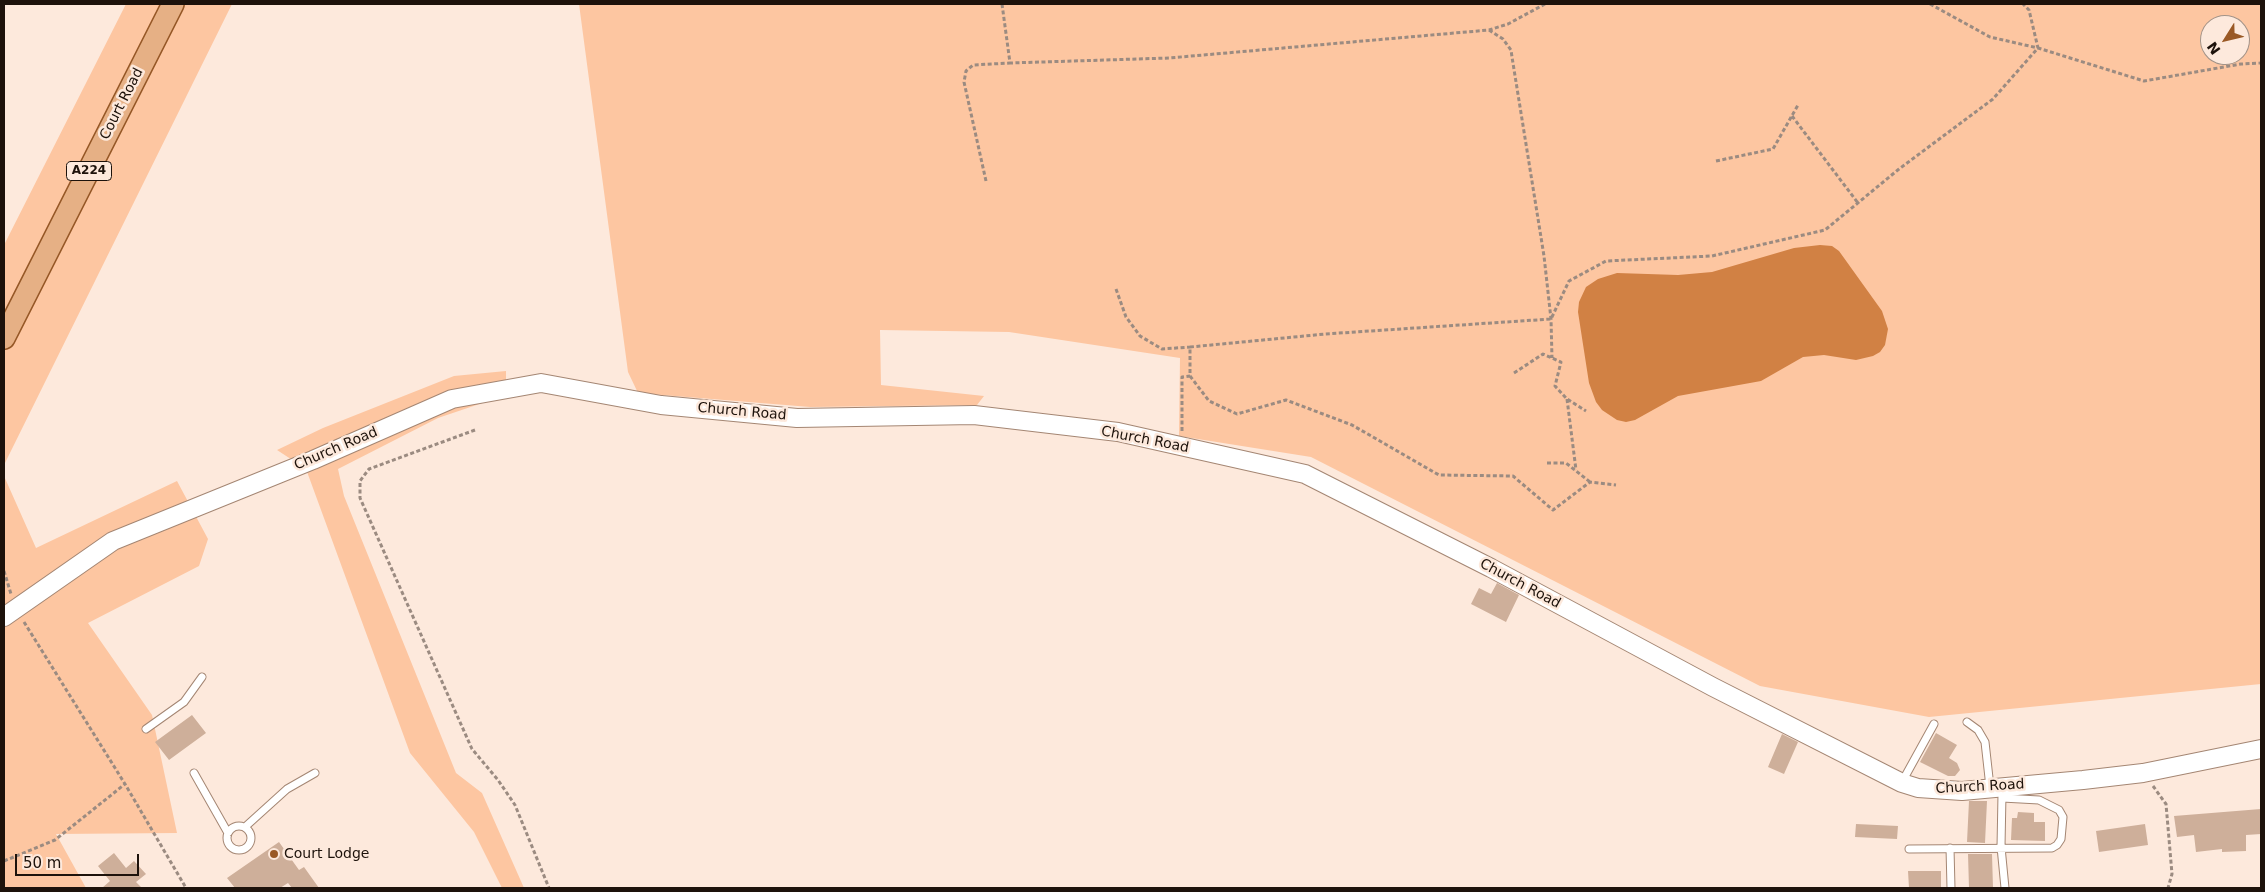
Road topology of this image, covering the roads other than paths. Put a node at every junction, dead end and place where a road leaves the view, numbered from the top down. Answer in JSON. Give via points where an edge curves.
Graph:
{"nodes":[{"id":1,"x":173,"y":4,"type":"edge"},
{"id":2,"x":4,"y":338,"type":"edge"},
{"id":3,"x":10,"y":613,"type":"edge"},
{"id":4,"x":202,"y":677,"type":"dead end"},
{"id":5,"x":1968,"y":722,"type":"dead end"},
{"id":6,"x":1934,"y":724,"type":"dead end"},
{"id":7,"x":146,"y":729,"type":"dead end"},
{"id":8,"x":2261,"y":749,"type":"edge"},
{"id":9,"x":194,"y":773,"type":"dead end"},
{"id":10,"x":315,"y":774,"type":"dead end"},
{"id":11,"x":1902,"y":782,"type":"junction"},
{"id":12,"x":1998,"y":790,"type":"junction"},
{"id":13,"x":245,"y":828,"type":"junction"},
{"id":14,"x":228,"y":833,"type":"junction"},
{"id":15,"x":2001,"y":847,"type":"junction"},
{"id":16,"x":1950,"y":848,"type":"junction"},
{"id":17,"x":1909,"y":849,"type":"dead end"},
{"id":18,"x":1950,"y":888,"type":"edge"},
{"id":19,"x":2005,"y":888,"type":"edge"}],
"edges":[{"from":1,"to":2,"type":"main road","name":"Court Road","number":"A224"},
{"from":3,"to":11,"type":"street","name":"Church Road","via":[[113,541],[313,460],[452,399],[541,383],[662,404],[797,418],[974,415],[1118,432],[1305,474]]},
{"from":4,"to":7,"type":"lane","via":[[184,702]]},
{"from":5,"to":12,"type":"lane","via":[[1985,742]]},
{"from":6,"to":11,"type":"lane"},
{"from":8,"to":12,"type":"street","name":"Church Road","via":[[2143,773]]},
{"from":9,"to":14,"type":"lane"},
{"from":10,"to":13,"type":"lane","via":[[287,789]]},
{"from":11,"to":12,"type":"street","name":"Church Road","via":[[1936,790]]},
{"from":12,"to":15,"type":"lane"},
{"from":12,"to":15,"type":"lane","via":[[2052,805],[2063,817],[2060,839],[2052,848]]},
{"from":13,"to":14,"type":"lane","via":[[234,827]]},
{"from":13,"to":14,"type":"lane","via":[[250,838],[247,846],[240,849],[229,844]]},
{"from":15,"to":16,"type":"lane"},
{"from":15,"to":19,"type":"lane"},
{"from":16,"to":17,"type":"lane"},
{"from":16,"to":18,"type":"lane"}]}
